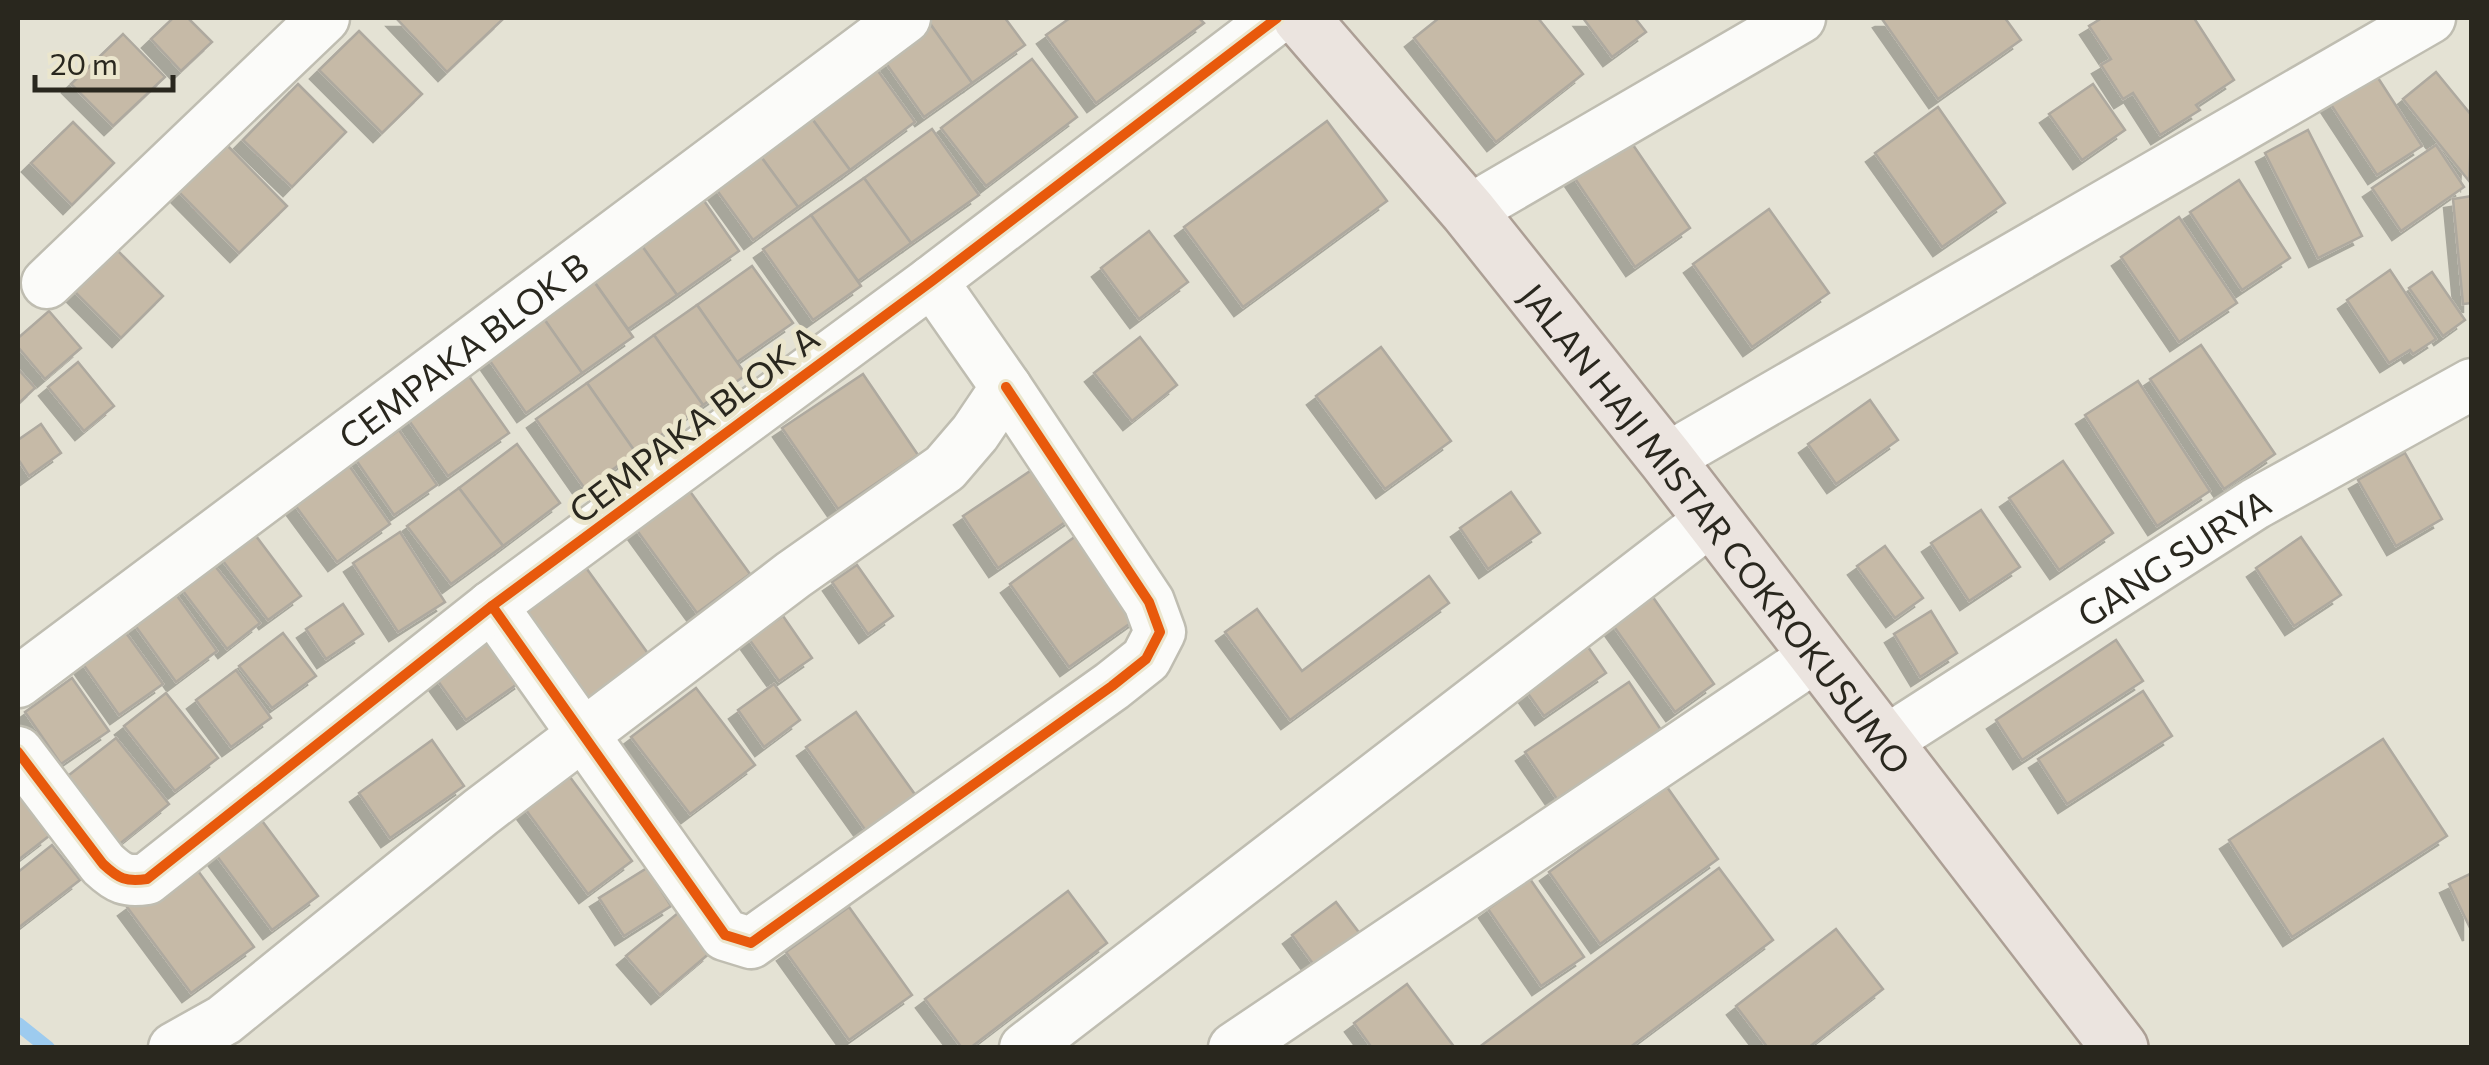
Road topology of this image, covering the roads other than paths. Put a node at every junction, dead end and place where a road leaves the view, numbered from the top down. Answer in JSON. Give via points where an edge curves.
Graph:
{"nodes":[{"id":1,"x":324,"y":18,"type":"edge"},
{"id":2,"x":905,"y":18,"type":"edge"},
{"id":3,"x":1277,"y":18,"type":"edge"},
{"id":4,"x":1301,"y":18,"type":"edge"},
{"id":5,"x":1800,"y":18,"type":"edge"},
{"id":6,"x":2430,"y":18,"type":"edge"},
{"id":7,"x":1468,"y":211,"type":"junction"},
{"id":8,"x":932,"y":281,"type":"junction"},
{"id":9,"x":46,"y":283,"type":"dead end"},
{"id":10,"x":2472,"y":384,"type":"edge"},
{"id":11,"x":1006,"y":388,"type":"junction"},
{"id":12,"x":1666,"y":458,"type":"junction"},
{"id":13,"x":1712,"y":519,"type":"junction"},
{"id":14,"x":492,"y":606,"type":"junction"},
{"id":15,"x":1816,"y":656,"type":"junction"},
{"id":16,"x":18,"y":682,"type":"edge"},
{"id":17,"x":583,"y":734,"type":"junction"},
{"id":18,"x":1883,"y":743,"type":"junction"},
{"id":19,"x":18,"y":752,"type":"edge"},
{"id":20,"x":2105,"y":1042,"type":"edge"},
{"id":21,"x":174,"y":1048,"type":"edge"},
{"id":22,"x":1025,"y":1048,"type":"edge"},
{"id":23,"x":1234,"y":1048,"type":"edge"}],
"edges":[{"from":1,"to":9,"type":"street"},
{"from":2,"to":16,"type":"street","name":"CEMPAKA BLOK B"},
{"from":3,"to":8,"type":"street","name":"CEMPAKA BLOK A"},
{"from":4,"to":7,"type":"main road","name":"JALAN HAJI MISTAR COKROKUSUMO"},
{"from":5,"to":7,"type":"street"},
{"from":6,"to":12,"type":"street"},
{"from":7,"to":12,"type":"main road","name":"JALAN HAJI MISTAR COKROKUSUMO"},
{"from":8,"to":11,"type":"street"},
{"from":8,"to":14,"type":"street","name":"CEMPAKA BLOK A"},
{"from":10,"to":18,"type":"street","name":"GANG SURYA","via":[[2255,504]]},
{"from":11,"to":17,"type":"street","via":[[945,468]]},
{"from":11,"to":17,"type":"street","via":[[1149,602],[1160,632],[1146,659],[751,944],[726,935]]},
{"from":12,"to":13,"type":"main road","name":"JALAN HAJI MISTAR COKROKUSUMO"},
{"from":13,"to":15,"type":"main road","name":"JALAN HAJI MISTAR COKROKUSUMO"},
{"from":13,"to":22,"type":"street"},
{"from":14,"to":17,"type":"street"},
{"from":14,"to":19,"type":"street","name":"CEMPAKA BLOK A","via":[[147,879],[119,879]]},
{"from":15,"to":18,"type":"main road","name":"JALAN HAJI MISTAR COKROKUSUMO"},
{"from":15,"to":23,"type":"street"},
{"from":17,"to":21,"type":"street","via":[[224,1020]]},
{"from":18,"to":20,"type":"main road","name":"JALAN HAJI MISTAR COKROKUSUMO"}]}
